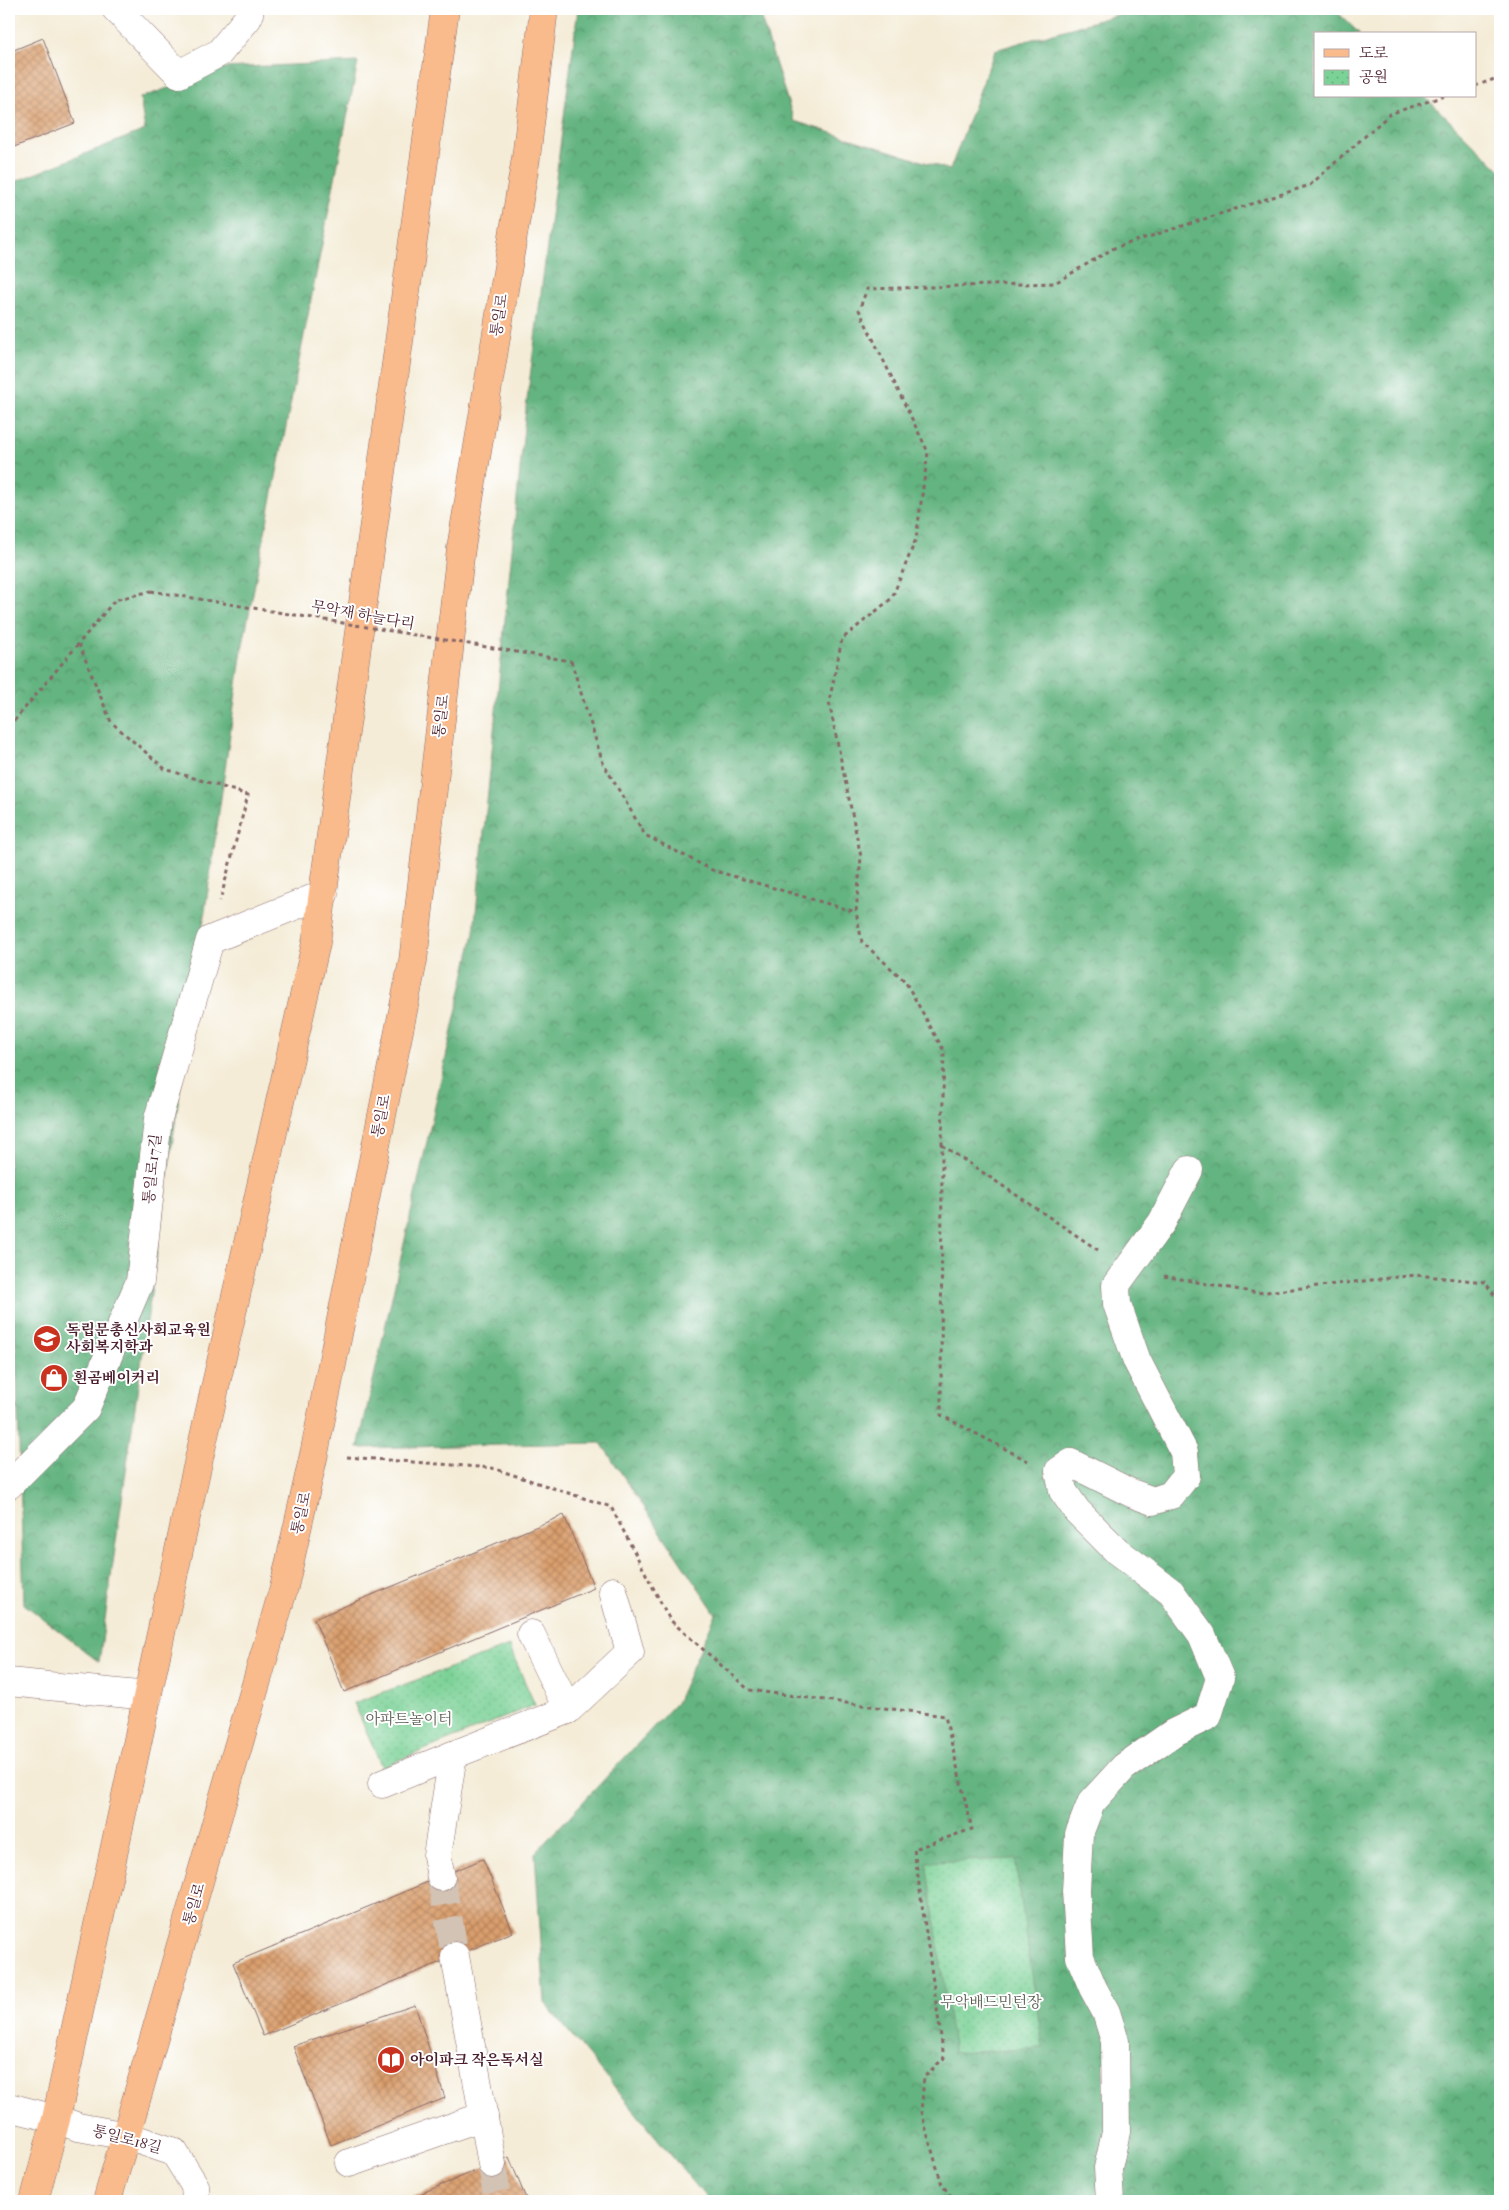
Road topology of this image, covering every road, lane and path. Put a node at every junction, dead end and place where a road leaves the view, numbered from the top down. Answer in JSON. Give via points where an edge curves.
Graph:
{"nodes":[{"id":1,"x":116,"y":9,"type":"edge"},
{"id":2,"x":250,"y":9,"type":"edge"},
{"id":3,"x":445,"y":9,"type":"edge"},
{"id":4,"x":544,"y":9,"type":"edge"},
{"id":5,"x":1500,"y":77,"type":"edge"},
{"id":6,"x":1476,"y":86,"type":"edge"},
{"id":7,"x":1438,"y":98,"type":"edge"},
{"id":8,"x":79,"y":644,"type":"junction"},
{"id":9,"x":9,"y":727,"type":"edge"},
{"id":10,"x":324,"y":894,"type":"junction"},
{"id":11,"x":856,"y":912,"type":"junction"},
{"id":12,"x":210,"y":940,"type":"junction"},
{"id":13,"x":942,"y":1145,"type":"junction"},
{"id":14,"x":1189,"y":1170,"type":"dead end"},
{"id":15,"x":1128,"y":1269,"type":"junction"},
{"id":16,"x":1500,"y":1303,"type":"edge"},
{"id":17,"x":314,"y":1454,"type":"junction"},
{"id":18,"x":1061,"y":1479,"type":"junction"},
{"id":19,"x":9,"y":1485,"type":"edge"},
{"id":20,"x":613,"y":1591,"type":"dead end"},
{"id":21,"x":531,"y":1634,"type":"dead end"},
{"id":22,"x":9,"y":1682,"type":"edge"},
{"id":23,"x":148,"y":1696,"type":"junction"},
{"id":24,"x":568,"y":1710,"type":"junction"},
{"id":25,"x":453,"y":1755,"type":"junction"},
{"id":26,"x":382,"y":1784,"type":"dead end"},
{"id":27,"x":440,"y":1877,"type":"tunnel mouth"},
{"id":28,"x":455,"y":1956,"type":"tunnel mouth"},
{"id":29,"x":9,"y":2107,"type":"edge"},
{"id":30,"x":484,"y":2116,"type":"junction"},
{"id":31,"x":56,"y":2119,"type":"junction"},
{"id":32,"x":127,"y":2136,"type":"junction"},
{"id":33,"x":349,"y":2163,"type":"dead end"},
{"id":34,"x":492,"y":2164,"type":"tunnel mouth"},
{"id":35,"x":34,"y":2201,"type":"edge"},
{"id":36,"x":107,"y":2201,"type":"edge"},
{"id":37,"x":196,"y":2201,"type":"edge"},
{"id":38,"x":954,"y":2201,"type":"edge"},
{"id":39,"x":1110,"y":2201,"type":"edge"}],
"edges":[{"from":1,"to":2,"type":"street","via":[[179,74],[219,53],[248,18]]},
{"from":3,"to":10,"type":"main road"},
{"from":4,"to":17,"type":"main road","name":"통일로","via":[[526,158],[460,548],[413,961]]},
{"from":5,"to":6,"type":"path"},
{"from":7,"to":11,"type":"path","via":[[1390,114],[1310,185],[1114,248],[1055,283],[867,289],[859,310],[928,452],[916,539],[892,598],[842,639],[829,702],[860,857]]},
{"from":8,"to":9,"type":"path"},
{"from":8,"to":11,"type":"path","name":"무악재 하늘다리","bridge":true,"via":[[115,600],[152,591],[571,662],[603,763],[645,835],[712,870]]},
{"from":8,"to":12,"type":"path","via":[[111,722],[165,769],[248,796]]},
{"from":10,"to":12,"type":"street"},
{"from":10,"to":23,"type":"main road","via":[[316,944]]},
{"from":11,"to":13,"type":"path","via":[[862,942],[906,981],[944,1051]]},
{"from":12,"to":19,"type":"street","name":"통일로17길","via":[[158,1119],[140,1281],[86,1408]]},
{"from":13,"to":15,"type":"path"},
{"from":13,"to":18,"type":"path","via":[[942,1415]]},
{"from":14,"to":15,"type":"street","via":[[1162,1222]]},
{"from":15,"to":16,"type":"path","via":[[1257,1293],[1416,1275],[1484,1282]]},
{"from":15,"to":18,"type":"street","via":[[1116,1286],[1117,1304],[1137,1361],[1184,1452],[1186,1476],[1171,1495],[1153,1501],[1070,1463],[1059,1471]]},
{"from":17,"to":32,"type":"main road","name":"통일로","via":[[284,1587]]},
{"from":17,"to":38,"type":"path","via":[[492,1468],[611,1507],[670,1620],[748,1690],[945,1716],[972,1829],[914,1849],[944,2058],[924,2077],[921,2112],[942,2185]]},
{"from":18,"to":39,"type":"street","via":[[1063,1491],[1078,1511],[1117,1551],[1172,1592],[1202,1635],[1220,1678],[1208,1716],[1173,1733],[1124,1767],[1092,1803],[1079,1834],[1076,1891],[1080,1956],[1106,2012],[1115,2041],[1116,2132],[1108,2168]]},
{"from":20,"to":24,"type":"street","via":[[630,1652]]},
{"from":21,"to":24,"type":"street"},
{"from":22,"to":23,"type":"street"},
{"from":23,"to":31,"type":"main road"},
{"from":24,"to":25,"type":"street"},
{"from":25,"to":26,"type":"street"},
{"from":25,"to":27,"type":"street","via":[[437,1856]]},
{"from":28,"to":30,"type":"street"},
{"from":29,"to":31,"type":"street"},
{"from":30,"to":33,"type":"street"},
{"from":30,"to":34,"type":"street"},
{"from":31,"to":32,"type":"street","name":"통일로18길","via":[[78,2127]]},
{"from":31,"to":35,"type":"main road"},
{"from":32,"to":36,"type":"main road","name":"통일로"},
{"from":32,"to":37,"type":"street","name":"통일로18길","via":[[174,2152],[195,2186]]}]}
